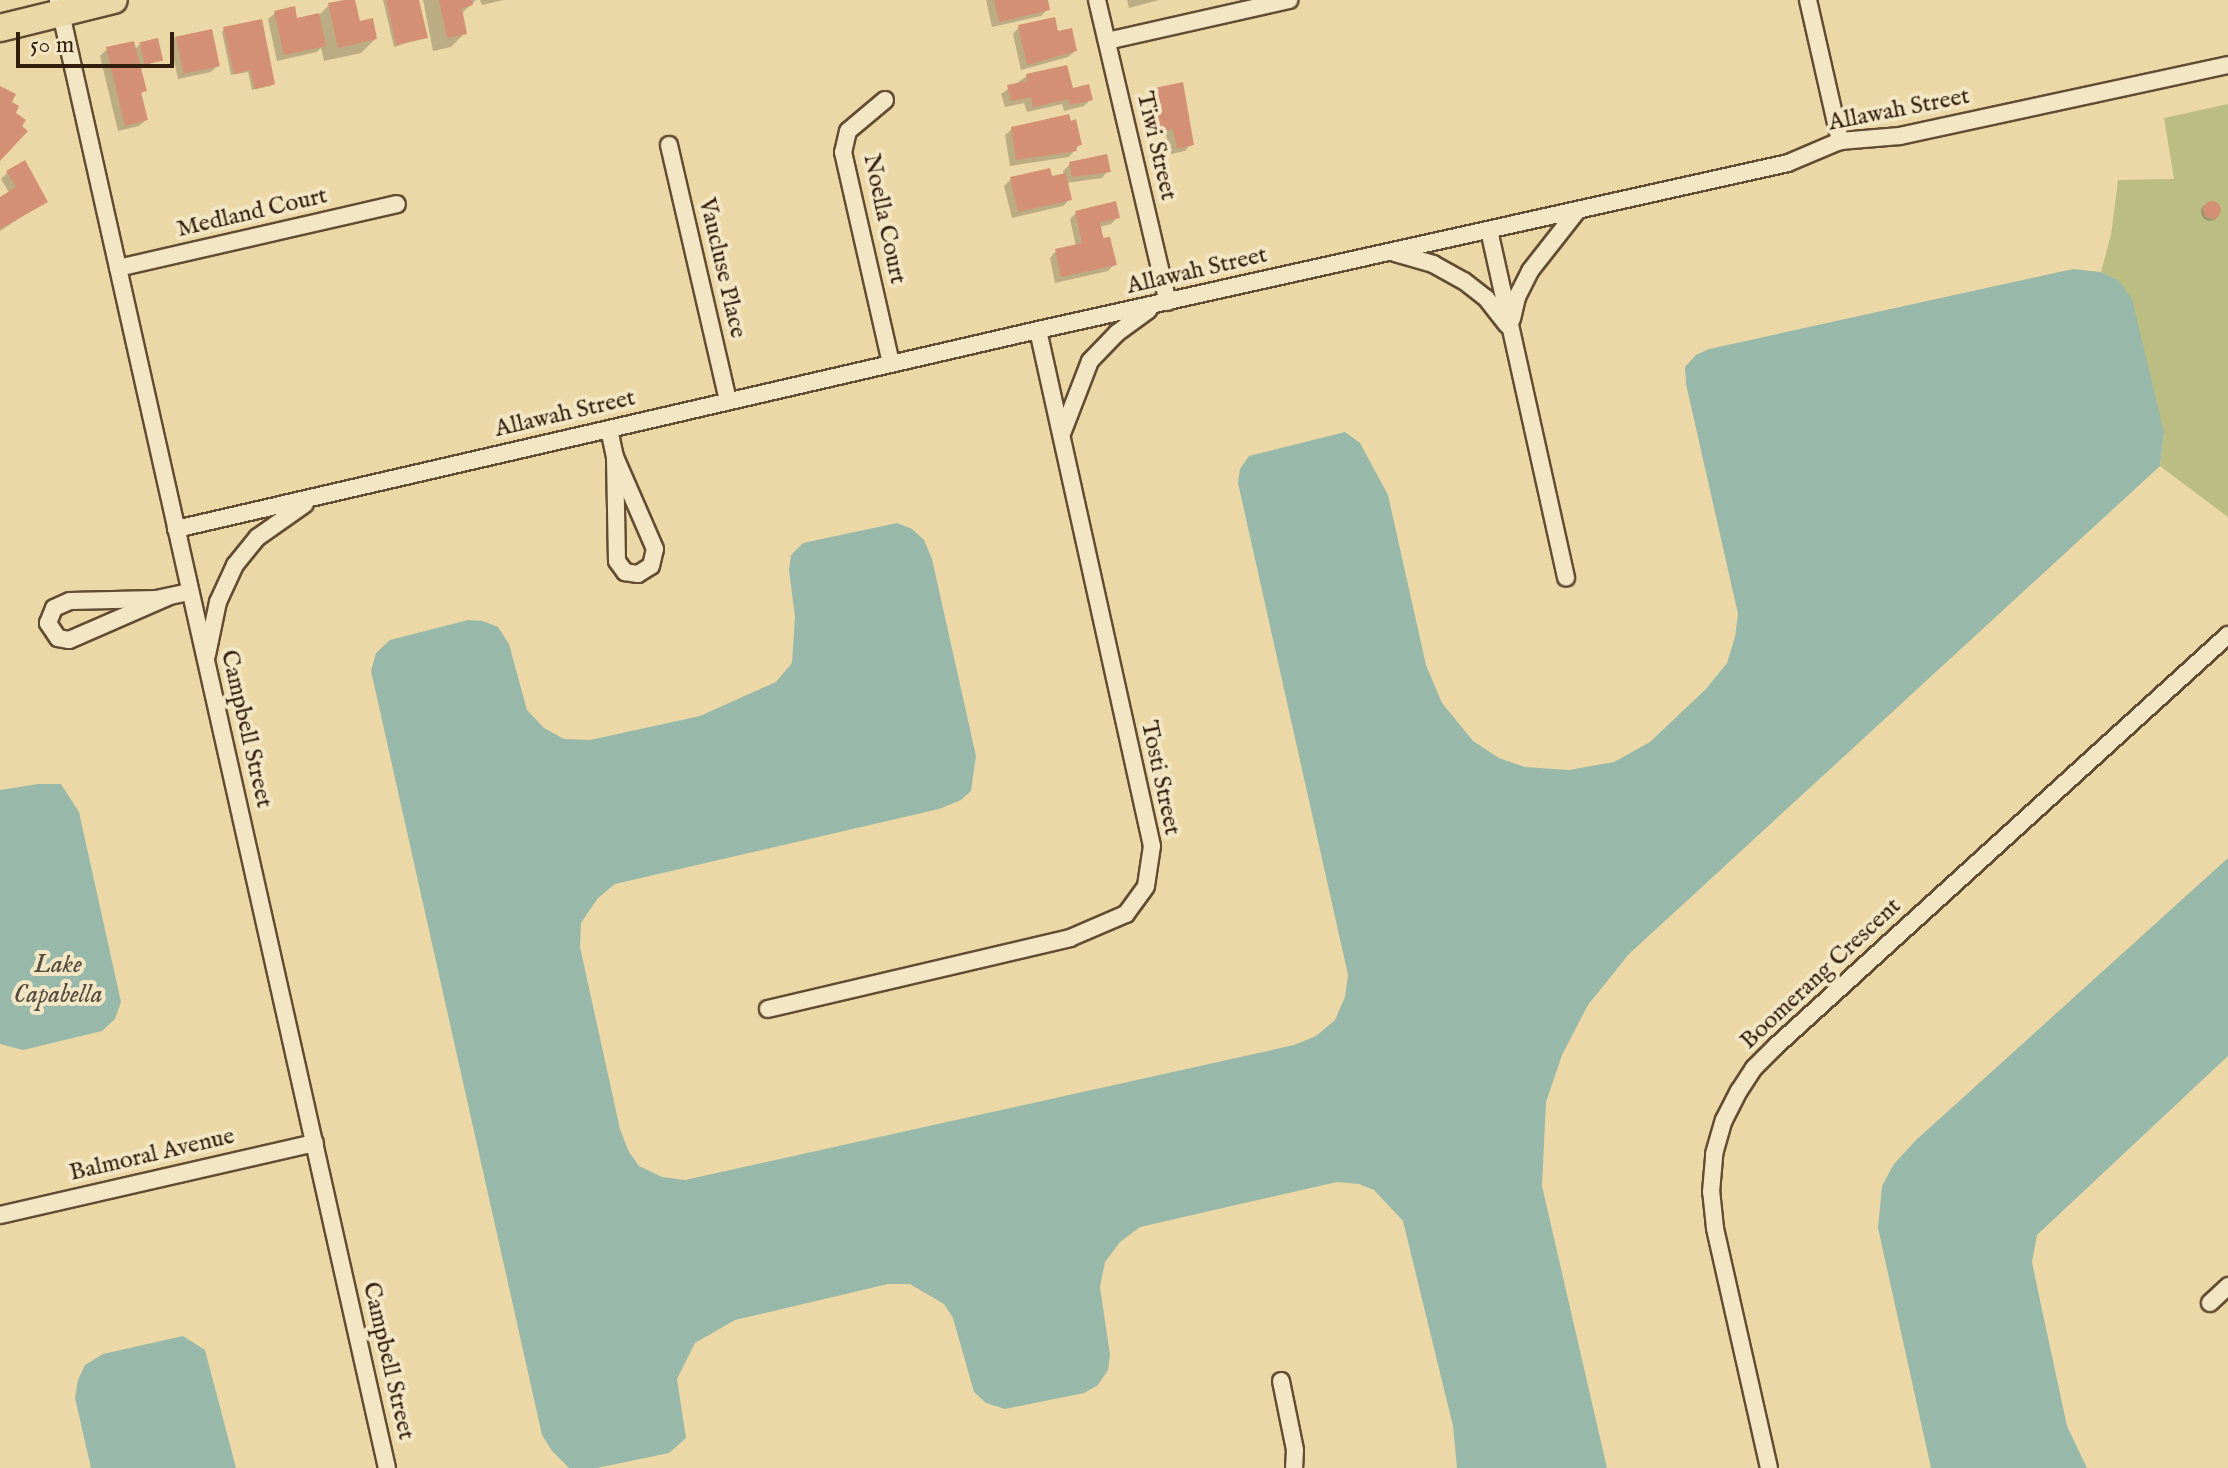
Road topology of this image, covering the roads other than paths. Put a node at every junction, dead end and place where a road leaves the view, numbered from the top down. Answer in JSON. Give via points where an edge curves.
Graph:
{"nodes":[{"id":1,"x":114,"y":0,"type":"edge"},
{"id":2,"x":1097,"y":0,"type":"edge"},
{"id":3,"x":1289,"y":0,"type":"edge"},
{"id":4,"x":1808,"y":0,"type":"edge"},
{"id":5,"x":59,"y":7,"type":"edge"},
{"id":6,"x":0,"y":28,"type":"edge"},
{"id":7,"x":1107,"y":41,"type":"junction"},
{"id":8,"x":2228,"y":65,"type":"edge"},
{"id":9,"x":885,"y":100,"type":"dead end"},
{"id":10,"x":1840,"y":141,"type":"junction"},
{"id":11,"x":669,"y":145,"type":"dead end"},
{"id":12,"x":397,"y":204,"type":"dead end"},
{"id":13,"x":1577,"y":211,"type":"junction"},
{"id":14,"x":1489,"y":230,"type":"junction"},
{"id":15,"x":1392,"y":252,"type":"junction"},
{"id":16,"x":118,"y":268,"type":"junction"},
{"id":17,"x":1162,"y":304,"type":"junction"},
{"id":18,"x":1038,"y":330,"type":"junction"},
{"id":19,"x":1513,"y":333,"type":"junction"},
{"id":20,"x":891,"y":364,"type":"junction"},
{"id":21,"x":728,"y":401,"type":"junction"},
{"id":22,"x":609,"y":429,"type":"junction"},
{"id":23,"x":1062,"y":435,"type":"junction"},
{"id":24,"x":615,"y":457,"type":"junction"},
{"id":25,"x":320,"y":496,"type":"junction"},
{"id":26,"x":176,"y":529,"type":"junction"},
{"id":27,"x":1566,"y":578,"type":"dead end"},
{"id":28,"x":190,"y":592,"type":"junction"},
{"id":29,"x":168,"y":597,"type":"junction"},
{"id":30,"x":2228,"y":635,"type":"edge"},
{"id":31,"x":206,"y":662,"type":"junction"},
{"id":32,"x":768,"y":1009,"type":"dead end"},
{"id":33,"x":315,"y":1143,"type":"junction"},
{"id":34,"x":0,"y":1215,"type":"edge"},
{"id":35,"x":2228,"y":1286,"type":"edge"},
{"id":36,"x":2210,"y":1303,"type":"dead end"},
{"id":37,"x":1281,"y":1381,"type":"dead end"},
{"id":38,"x":387,"y":1468,"type":"edge"},
{"id":39,"x":1294,"y":1468,"type":"edge"},
{"id":40,"x":1769,"y":1468,"type":"edge"}],
"edges":[{"from":1,"to":5,"type":"main road"},
{"from":2,"to":7,"type":"street","name":"Tiwi Street"},
{"from":3,"to":7,"type":"street"},
{"from":4,"to":10,"type":"street"},
{"from":5,"to":6,"type":"main road"},
{"from":5,"to":16,"type":"street","name":"Campbell Street"},
{"from":7,"to":17,"type":"street","name":"Tiwi Street"},
{"from":8,"to":10,"type":"street","name":"Allawah Street","via":[[1900,136]]},
{"from":9,"to":20,"type":"street","name":"Noella Court","via":[[848,131],[843,152]]},
{"from":10,"to":13,"type":"street","name":"Allawah Street","via":[[1788,163]]},
{"from":11,"to":21,"type":"street","name":"Vaucluse Place"},
{"from":12,"to":16,"type":"street","name":"Medland Court"},
{"from":13,"to":14,"type":"street","name":"Allawah Street"},
{"from":13,"to":19,"type":"street","via":[[1530,271],[1515,305]]},
{"from":14,"to":15,"type":"street","name":"Allawah Street"},
{"from":14,"to":19,"type":"street"},
{"from":15,"to":17,"type":"street","name":"Allawah Street"},
{"from":15,"to":19,"type":"street","via":[[1433,264],[1464,281],[1486,298]]},
{"from":16,"to":26,"type":"street","name":"Campbell Street"},
{"from":17,"to":18,"type":"street","name":"Allawah Street"},
{"from":17,"to":23,"type":"street","via":[[1117,333],[1090,361]]},
{"from":18,"to":20,"type":"street","name":"Allawah Street"},
{"from":18,"to":23,"type":"street","name":"Tosti Street"},
{"from":19,"to":27,"type":"street"},
{"from":20,"to":21,"type":"street","name":"Allawah Street"},
{"from":21,"to":22,"type":"street","name":"Allawah Street"},
{"from":22,"to":24,"type":"street"},
{"from":22,"to":25,"type":"street","name":"Allawah Street"},
{"from":23,"to":32,"type":"street","name":"Tosti Street","via":[[1152,846],[1146,886],[1126,914],[1070,938]]},
{"from":24,"to":24,"type":"street","via":[[655,549],[651,566],[638,574],[625,572],[617,561]]},
{"from":25,"to":26,"type":"street","name":"Allawah Street"},
{"from":25,"to":31,"type":"street","via":[[275,523],[240,558],[220,595]]},
{"from":26,"to":28,"type":"street","name":"Campbell Street"},
{"from":28,"to":29,"type":"street"},
{"from":28,"to":31,"type":"street","name":"Campbell Street"},
{"from":29,"to":29,"type":"street","via":[[74,639],[58,638],[49,625],[51,611],[67,602]]},
{"from":30,"to":40,"type":"street","name":"Boomerang Crescent","via":[[1776,1046],[1739,1091],[1720,1131],[1711,1192]]},
{"from":31,"to":33,"type":"street","name":"Campbell Street"},
{"from":33,"to":34,"type":"street","name":"Balmoral Avenue"},
{"from":33,"to":38,"type":"street","name":"Campbell Street"},
{"from":35,"to":36,"type":"street"},
{"from":37,"to":39,"type":"street"}]}
